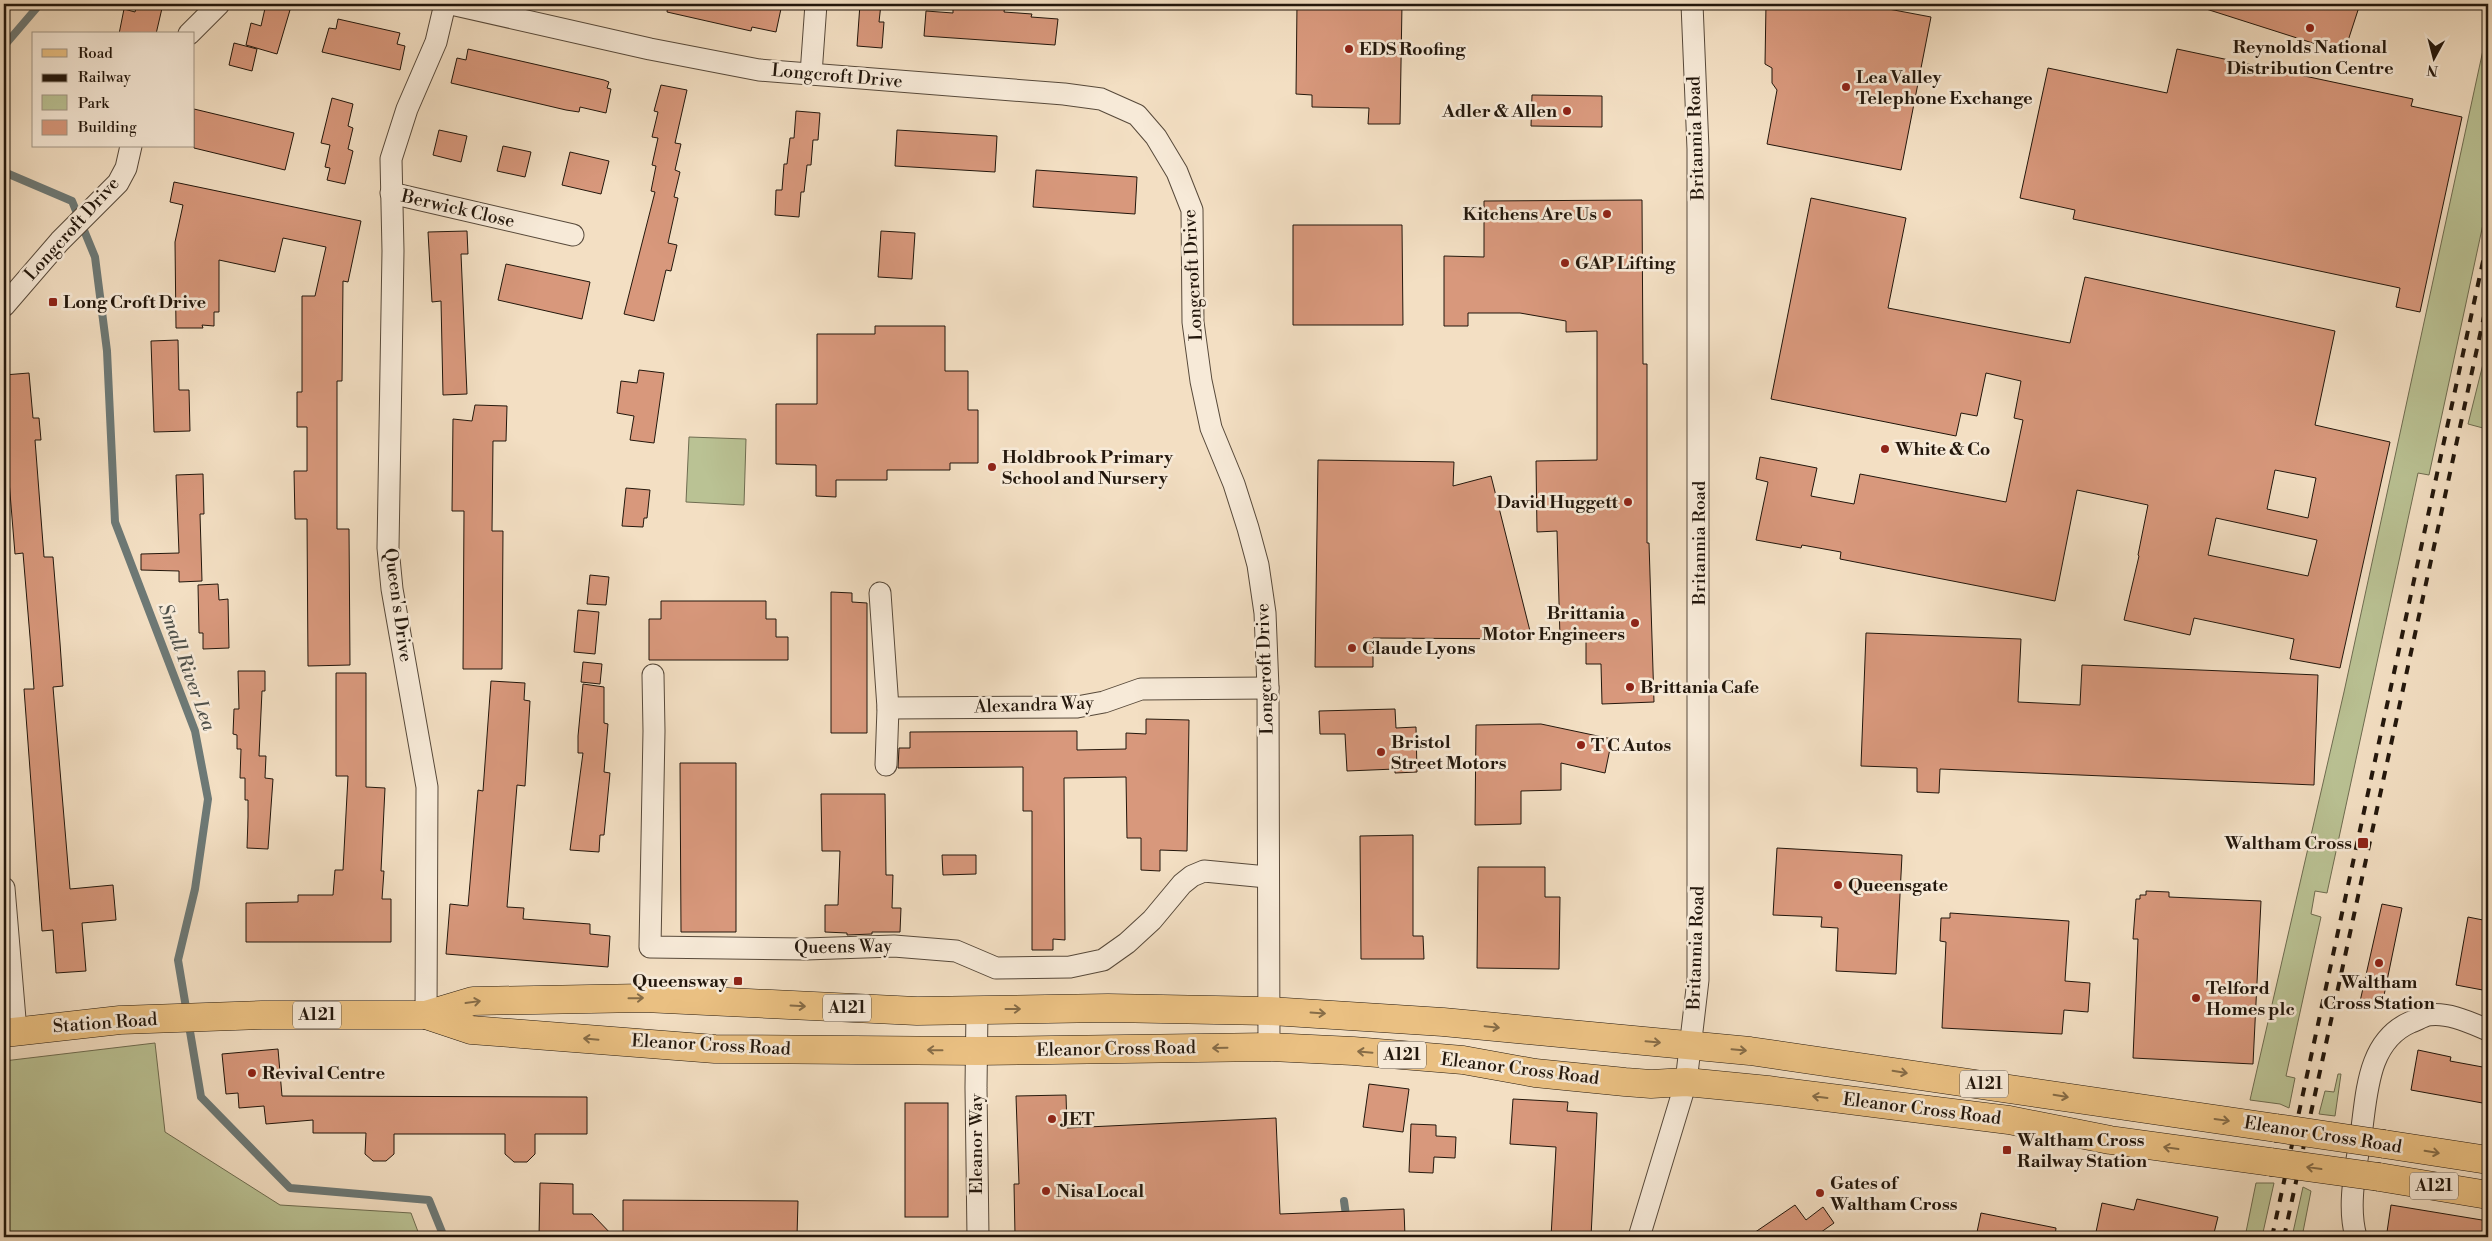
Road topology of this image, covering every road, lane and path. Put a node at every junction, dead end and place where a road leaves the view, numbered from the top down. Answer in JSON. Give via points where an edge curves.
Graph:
{"nodes":[{"id":1,"x":219,"y":4,"type":"edge"},
{"id":2,"x":445,"y":4,"type":"edge"},
{"id":3,"x":451,"y":4,"type":"edge"},
{"id":4,"x":816,"y":4,"type":"edge"},
{"id":5,"x":1692,"y":4,"type":"edge"},
{"id":6,"x":191,"y":32,"type":"edge"},
{"id":7,"x":811,"y":74,"type":"junction"},
{"id":8,"x":131,"y":148,"type":"edge"},
{"id":9,"x":391,"y":193,"type":"junction"},
{"id":10,"x":573,"y":236,"type":"dead end"},
{"id":11,"x":4,"y":306,"type":"edge"},
{"id":12,"x":880,"y":593,"type":"dead end"},
{"id":13,"x":653,"y":675,"type":"dead end"},
{"id":14,"x":1268,"y":688,"type":"junction"},
{"id":15,"x":888,"y":708,"type":"junction"},
{"id":16,"x":886,"y":765,"type":"dead end"},
{"id":17,"x":1267,"y":877,"type":"junction"},
{"id":18,"x":4,"y":889,"type":"edge"},
{"id":19,"x":977,"y":1009,"type":"junction"},
{"id":20,"x":1269,"y":1011,"type":"junction"},
{"id":21,"x":426,"y":1015,"type":"junction"},
{"id":22,"x":207,"y":1017,"type":"joint"},
{"id":23,"x":2488,"y":1030,"type":"edge"},
{"id":24,"x":10,"y":1032,"type":"edge"},
{"id":25,"x":1690,"y":1046,"type":"junction"},
{"id":26,"x":1269,"y":1047,"type":"junction"},
{"id":27,"x":978,"y":1051,"type":"junction"},
{"id":28,"x":1686,"y":1082,"type":"junction"},
{"id":29,"x":2488,"y":1160,"type":"edge"},
{"id":30,"x":2488,"y":1195,"type":"edge"},
{"id":31,"x":978,"y":1237,"type":"edge"},
{"id":32,"x":1639,"y":1237,"type":"edge"},
{"id":33,"x":2356,"y":1237,"type":"edge"}],
"edges":[{"from":1,"to":6,"type":"street"},
{"from":2,"to":9,"type":"street","name":"Berwick Close","via":[[436,42],[394,144]]},
{"from":3,"to":7,"type":"street","name":"Longcroft Drive","via":[[729,65]]},
{"from":4,"to":7,"type":"street"},
{"from":5,"to":25,"type":"street","name":"Britannia Road","via":[[1698,149],[1699,735],[1698,980]]},
{"from":7,"to":14,"type":"street","name":"Longcroft Drive","via":[[1101,99],[1137,115],[1156,137],[1177,172],[1192,210],[1193,322],[1201,381],[1211,428],[1234,484],[1258,565],[1265,613]]},
{"from":8,"to":11,"type":"street","name":"Longcroft Drive","via":[[118,183],[60,241]]},
{"from":9,"to":10,"type":"street","name":"Berwick Close"},
{"from":9,"to":21,"type":"street","name":"Queen's Drive","via":[[388,548],[392,590],[427,787]]},
{"from":12,"to":15,"type":"street"},
{"from":13,"to":17,"type":"street","name":"Queens Way","via":[[650,947],[806,949],[894,946],[956,951],[996,968],[1070,967],[1103,960],[1127,943],[1192,876],[1204,871]]},
{"from":14,"to":15,"type":"street","name":"Alexandra Way","via":[[1141,690],[1077,707]]},
{"from":14,"to":17,"type":"street","name":"Longcroft Drive"},
{"from":15,"to":16,"type":"street"},
{"from":17,"to":20,"type":"street","name":"Longcroft Drive"},
{"from":18,"to":24,"type":"street"},
{"from":19,"to":20,"type":"main road","name":"Eleanor Cross Road","number":"A121","one_way":true},
{"from":21,"to":19,"type":"main road","name":"Eleanor Cross Road","number":"A121","one_way":true,"via":[[472,1001],[644,998],[917,1012]]},
{"from":19,"to":27,"type":"street","name":"Eleanor Way"},
{"from":20,"to":25,"type":"main road","name":"Eleanor Cross Road","number":"A121","one_way":true,"via":[[1443,1022]]},
{"from":20,"to":26,"type":"street","name":"Longcroft Drive"},
{"from":21,"to":22,"type":"main road","name":"Eleanor Cross Road","number":"A121"},
{"from":27,"to":21,"type":"main road","name":"Eleanor Cross Road","number":"A121","one_way":true,"via":[[715,1048],[471,1030]]},
{"from":22,"to":24,"type":"main road","name":"Station Road","number":"A121","via":[[144,1019]]},
{"from":23,"to":33,"type":"street","via":[[2456,1018],[2429,1015],[2388,1037],[2376,1056],[2370,1079],[2357,1159],[2352,1206]]},
{"from":25,"to":28,"type":"street","name":"Britannia Road"},
{"from":25,"to":29,"type":"main road","name":"Eleanor Cross Road","number":"A121","one_way":true,"bridge":true,"via":[[1856,1065]]},
{"from":26,"to":27,"type":"main road","name":"Eleanor Cross Road","number":"A121","one_way":true},
{"from":28,"to":26,"type":"main road","name":"Eleanor Cross Road","number":"A121","one_way":true,"via":[[1651,1084],[1535,1073],[1463,1060]]},
{"from":27,"to":31,"type":"street","name":"Eleanor Way"},
{"from":30,"to":28,"type":"main road","name":"Eleanor Cross Road","number":"A121","one_way":true,"bridge":true,"via":[[2110,1140],[2009,1120]]},
{"from":28,"to":32,"type":"street","name":"Britannia Road"}]}
